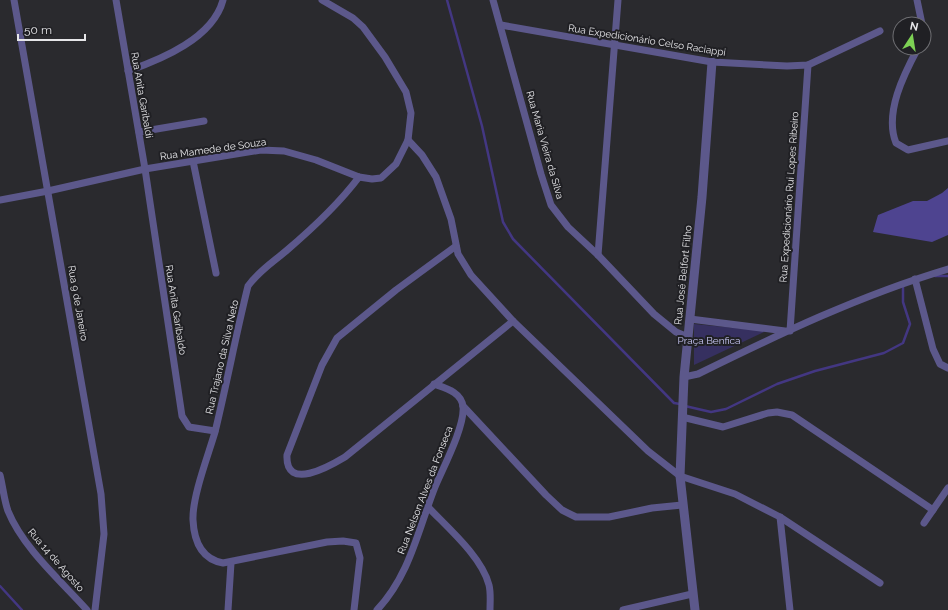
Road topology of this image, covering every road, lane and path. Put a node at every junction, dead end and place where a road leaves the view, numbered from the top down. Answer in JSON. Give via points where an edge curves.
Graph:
{"nodes":[{"id":1,"x":14,"y":0,"type":"edge"},
{"id":2,"x":116,"y":0,"type":"edge"},
{"id":3,"x":223,"y":0,"type":"edge"},
{"id":4,"x":322,"y":0,"type":"edge"},
{"id":5,"x":493,"y":0,"type":"edge"},
{"id":6,"x":618,"y":0,"type":"edge"},
{"id":7,"x":917,"y":0,"type":"edge"},
{"id":8,"x":920,"y":16,"type":"edge"},
{"id":9,"x":501,"y":25,"type":"junction"},
{"id":10,"x":880,"y":31,"type":"dead end"},
{"id":11,"x":614,"y":46,"type":"junction"},
{"id":12,"x":914,"y":56,"type":"edge"},
{"id":13,"x":712,"y":62,"type":"junction"},
{"id":14,"x":808,"y":65,"type":"junction"},
{"id":15,"x":128,"y":71,"type":"junction"},
{"id":16,"x":204,"y":121,"type":"dead end"},
{"id":17,"x":139,"y":132,"type":"junction"},
{"id":18,"x":408,"y":140,"type":"junction"},
{"id":19,"x":948,"y":141,"type":"edge"},
{"id":20,"x":193,"y":160,"type":"junction"},
{"id":21,"x":145,"y":169,"type":"junction"},
{"id":22,"x":359,"y":177,"type":"junction"},
{"id":23,"x":48,"y":191,"type":"junction"},
{"id":24,"x":0,"y":200,"type":"edge"},
{"id":25,"x":456,"y":246,"type":"junction"},
{"id":26,"x":598,"y":255,"type":"junction"},
{"id":27,"x":948,"y":269,"type":"edge"},
{"id":28,"x":216,"y":273,"type":"dead end"},
{"id":29,"x":915,"y":281,"type":"junction"},
{"id":30,"x":690,"y":319,"type":"junction"},
{"id":31,"x":513,"y":321,"type":"junction"},
{"id":32,"x":788,"y":331,"type":"junction"},
{"id":33,"x":688,"y":336,"type":"junction"},
{"id":34,"x":948,"y":368,"type":"edge"},
{"id":35,"x":684,"y":377,"type":"junction"},
{"id":36,"x":434,"y":384,"type":"junction"},
{"id":37,"x":463,"y":406,"type":"junction"},
{"id":38,"x":682,"y":417,"type":"junction"},
{"id":39,"x":215,"y":431,"type":"junction"},
{"id":40,"x":0,"y":475,"type":"edge"},
{"id":41,"x":680,"y":476,"type":"junction"},
{"id":42,"x":948,"y":488,"type":"edge"},
{"id":43,"x":682,"y":505,"type":"junction"},
{"id":44,"x":428,"y":507,"type":"junction"},
{"id":45,"x":933,"y":510,"type":"junction"},
{"id":46,"x":780,"y":517,"type":"junction"},
{"id":47,"x":924,"y":523,"type":"dead end"},
{"id":48,"x":231,"y":563,"type":"junction"},
{"id":49,"x":880,"y":583,"type":"dead end"},
{"id":50,"x":692,"y":594,"type":"junction"},
{"id":51,"x":87,"y":610,"type":"edge"},
{"id":52,"x":95,"y":610,"type":"edge"},
{"id":53,"x":228,"y":610,"type":"edge"},
{"id":54,"x":354,"y":610,"type":"edge"},
{"id":55,"x":378,"y":610,"type":"edge"},
{"id":56,"x":490,"y":610,"type":"edge"},
{"id":57,"x":623,"y":610,"type":"edge"},
{"id":58,"x":695,"y":610,"type":"edge"},
{"id":59,"x":790,"y":610,"type":"edge"}],
"edges":[{"from":1,"to":23,"type":"street","name":"Rua 9 de Janeiro"},
{"from":2,"to":15,"type":"street","name":"Rua Anita Garibaldi"},
{"from":3,"to":15,"type":"street","via":[[218,13],[206,28],[186,45],[153,62]]},
{"from":4,"to":18,"type":"street","via":[[353,18],[363,27],[398,78],[410,102]]},
{"from":5,"to":9,"type":"street","name":"Rua Maria Vieira da Silva"},
{"from":6,"to":11,"type":"street"},
{"from":7,"to":8,"type":"street"},
{"from":9,"to":11,"type":"street","name":"Rua Expedicionário Celso Raciappi"},
{"from":9,"to":26,"type":"street","name":"Rua Maria Vieira da Silva","via":[[541,174],[552,205],[568,227]]},
{"from":10,"to":14,"type":"street","name":"Rua Expedicionário Celso Raciappi"},
{"from":11,"to":13,"type":"street","name":"Rua Expedicionário Celso Raciappi"},
{"from":11,"to":26,"type":"street"},
{"from":12,"to":19,"type":"street","via":[[900,88],[894,113],[894,138],[896,143],[908,150]]},
{"from":13,"to":14,"type":"street","name":"Rua Expedicionário Celso Raciappi"},
{"from":13,"to":30,"type":"street","name":"Rua José Belfort Filho"},
{"from":14,"to":32,"type":"street","name":"Rua Expedicionário Rui Lopes Ribeiro"},
{"from":15,"to":17,"type":"street","name":"Rua Anita Garibaldi"},
{"from":16,"to":17,"type":"street"},
{"from":17,"to":21,"type":"street","name":"Rua Anita Garibaldi"},
{"from":18,"to":22,"type":"street","name":"Rua Mamede de Souza","via":[[396,164],[381,178],[372,180]]},
{"from":18,"to":25,"type":"street","via":[[422,155],[436,177],[451,220]]},
{"from":20,"to":21,"type":"street","name":"Rua Mamede de Souza"},
{"from":20,"to":22,"type":"street","name":"Rua Mamede de Souza","via":[[261,150],[284,151]]},
{"from":20,"to":28,"type":"street"},
{"from":21,"to":23,"type":"street","name":"Rua Mamede de Souza"},
{"from":21,"to":39,"type":"street","name":"Rua Anita Garibaldo","via":[[182,416],[189,427]]},
{"from":22,"to":39,"type":"street","name":"Rua Trajano da Silva Neto","via":[[334,207],[284,253],[262,269],[248,286]]},
{"from":23,"to":24,"type":"street","name":"Rua Mamede de Souza"},
{"from":23,"to":52,"type":"street","name":"Rua 9 de Janeiro","via":[[104,517],[103,551]]},
{"from":25,"to":31,"type":"street","via":[[470,275]]},
{"from":25,"to":36,"type":"street","via":[[337,338],[322,365],[287,455],[290,470],[295,474],[313,473],[327,468],[345,457]]},
{"from":26,"to":33,"type":"street","name":"Rua Maria Vieira da Silva","via":[[654,314],[676,332]]},
{"from":27,"to":29,"type":"street"},
{"from":29,"to":32,"type":"street"},
{"from":29,"to":34,"type":"street","via":[[937,359]]},
{"from":30,"to":32,"type":"street"},
{"from":30,"to":33,"type":"street","name":"Rua José Belfort Filho"},
{"from":31,"to":36,"type":"street"},
{"from":31,"to":41,"type":"street","via":[[648,451]]},
{"from":32,"to":35,"type":"street","via":[[698,374]]},
{"from":33,"to":35,"type":"street","name":"Rua José Belfort Filho"},
{"from":35,"to":38,"type":"street","name":"Rua José Belfort Filho"},
{"from":36,"to":37,"type":"street","via":[[450,389],[458,395]]},
{"from":37,"to":43,"type":"street","via":[[546,495],[562,510],[576,517],[609,517]]},
{"from":37,"to":44,"type":"street","name":"Rua Nelson Alves da Fonseca","via":[[452,448]]},
{"from":38,"to":41,"type":"street","name":"Rua José Belfort Filho"},
{"from":38,"to":45,"type":"street","via":[[723,427],[768,413],[792,415]]},
{"from":39,"to":48,"type":"street","name":"Rua Trajano da Silva Neto","via":[[199,488],[194,521],[200,549],[204,555],[215,562]]},
{"from":40,"to":51,"type":"street","name":"Rua 14 de Agosto","via":[[7,510],[16,527]]},
{"from":41,"to":43,"type":"street","name":"Rua José Belfort Filho"},
{"from":41,"to":46,"type":"street","via":[[735,494]]},
{"from":42,"to":45,"type":"street"},
{"from":43,"to":50,"type":"street","name":"Rua José Belfort Filho"},
{"from":44,"to":55,"type":"street","name":"Rua Nelson Alves da Fonseca","via":[[414,550],[400,580]]},
{"from":44,"to":56,"type":"street","via":[[476,560],[489,585]]},
{"from":45,"to":47,"type":"street"},
{"from":46,"to":49,"type":"street"},
{"from":46,"to":59,"type":"street"},
{"from":48,"to":53,"type":"street"},
{"from":48,"to":54,"type":"street","via":[[327,542],[351,541],[356,543],[360,558]]},
{"from":50,"to":57,"type":"street"},
{"from":50,"to":58,"type":"street","name":"Rua José Belfort Filho"}]}
